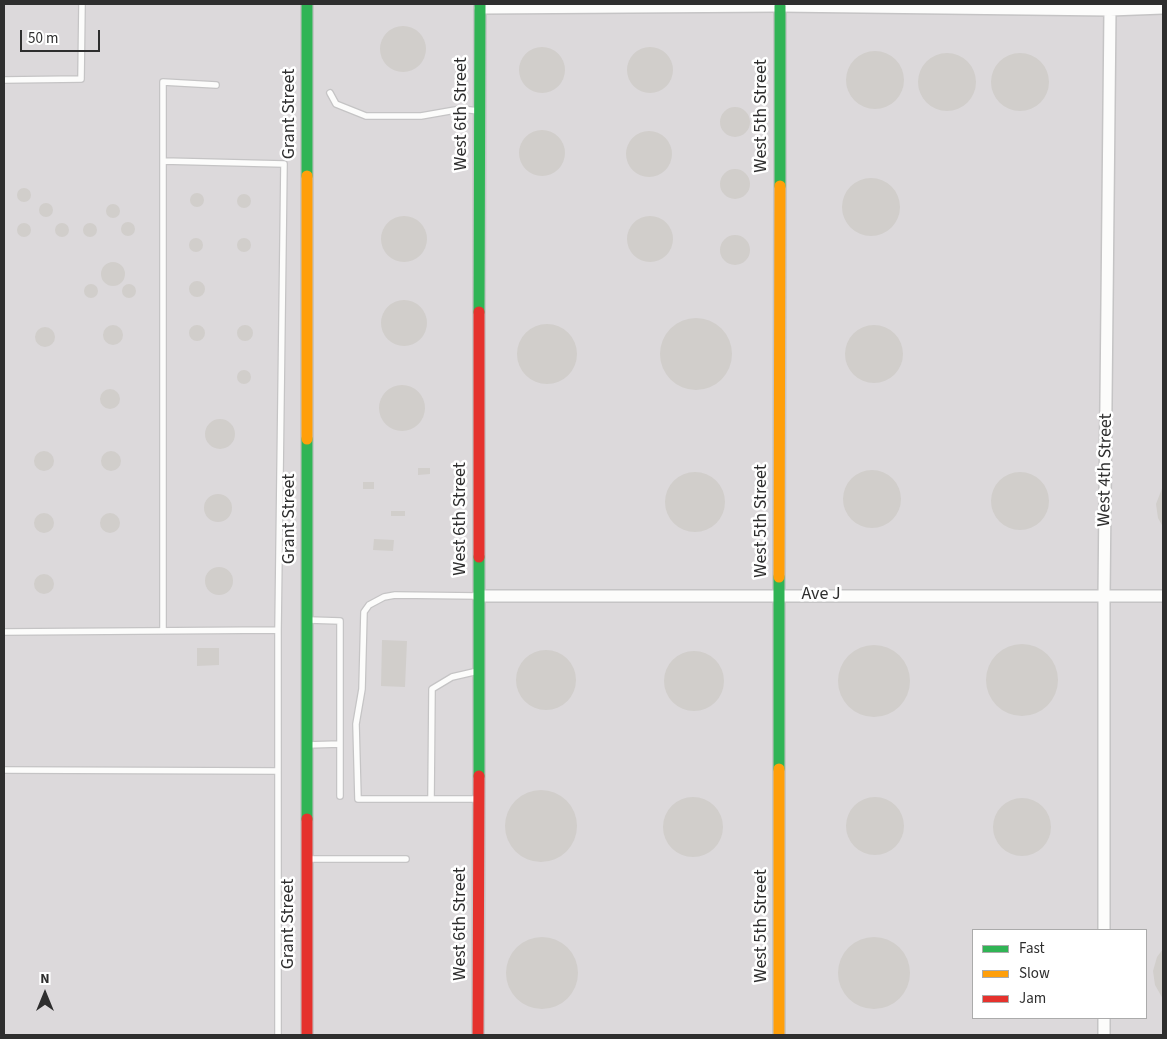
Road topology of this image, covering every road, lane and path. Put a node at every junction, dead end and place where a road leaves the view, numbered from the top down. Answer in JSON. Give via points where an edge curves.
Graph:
{"nodes":[{"id":1,"x":82,"y":4,"type":"edge"},
{"id":2,"x":307,"y":4,"type":"edge"},
{"id":3,"x":480,"y":6,"type":"edge"},
{"id":4,"x":574,"y":6,"type":"edge"},
{"id":5,"x":780,"y":6,"type":"junction"},
{"id":6,"x":1159,"y":6,"type":"edge"},
{"id":7,"x":1110,"y":10,"type":"junction"},
{"id":8,"x":4,"y":80,"type":"edge"},
{"id":9,"x":216,"y":85,"type":"dead end"},
{"id":10,"x":330,"y":92,"type":"dead end"},
{"id":11,"x":479,"y":111,"type":"junction"},
{"id":12,"x":163,"y":161,"type":"junction"},
{"id":13,"x":780,"y":595,"type":"junction"},
{"id":14,"x":478,"y":596,"type":"junction"},
{"id":15,"x":1104,"y":596,"type":"junction"},
{"id":16,"x":1163,"y":596,"type":"edge"},
{"id":17,"x":307,"y":620,"type":"junction"},
{"id":18,"x":163,"y":630,"type":"junction"},
{"id":19,"x":278,"y":630,"type":"junction"},
{"id":20,"x":4,"y":632,"type":"edge"},
{"id":21,"x":478,"y":671,"type":"junction"},
{"id":22,"x":340,"y":744,"type":"junction"},
{"id":23,"x":307,"y":745,"type":"junction"},
{"id":24,"x":4,"y":770,"type":"edge"},
{"id":25,"x":278,"y":770,"type":"junction"},
{"id":26,"x":340,"y":796,"type":"dead end"},
{"id":27,"x":431,"y":799,"type":"junction"},
{"id":28,"x":478,"y":799,"type":"junction"},
{"id":29,"x":307,"y":859,"type":"junction"},
{"id":30,"x":406,"y":859,"type":"dead end"},
{"id":31,"x":1104,"y":929,"type":"edge"},
{"id":32,"x":1104,"y":1019,"type":"edge"},
{"id":33,"x":278,"y":1035,"type":"edge"},
{"id":34,"x":307,"y":1035,"type":"edge"},
{"id":35,"x":478,"y":1035,"type":"edge"},
{"id":36,"x":779,"y":1035,"type":"edge"},
{"id":37,"x":1104,"y":1035,"type":"edge"}],
"edges":[{"from":1,"to":8,"type":"lane","via":[[81,79]]},
{"from":2,"to":17,"type":"street","name":"Grant Street"},
{"from":3,"to":4,"type":"street"},
{"from":3,"to":11,"type":"street","name":"West 6th Street"},
{"from":4,"to":5,"type":"street"},
{"from":5,"to":7,"type":"street"},
{"from":5,"to":13,"type":"street","name":"West 5th Street"},
{"from":6,"to":7,"type":"street"},
{"from":7,"to":15,"type":"street","name":"West 4th Street"},
{"from":9,"to":12,"type":"lane","via":[[163,82]]},
{"from":10,"to":11,"type":"lane","via":[[336,104],[366,116],[421,116],[461,109]]},
{"from":11,"to":14,"type":"street","name":"West 6th Street"},
{"from":12,"to":18,"type":"lane"},
{"from":12,"to":19,"type":"lane","via":[[284,164]]},
{"from":13,"to":14,"type":"street","name":"Ave J"},
{"from":13,"to":15,"type":"street","name":"Ave J"},
{"from":13,"to":36,"type":"street","name":"West 5th Street"},
{"from":14,"to":21,"type":"street","name":"West 6th Street"},
{"from":14,"to":27,"type":"lane","via":[[384,597],[368,605],[364,612],[362,689],[356,724],[358,799]]},
{"from":15,"to":16,"type":"street","name":"Ave J"},
{"from":15,"to":31,"type":"street","name":"West 4th Street"},
{"from":17,"to":22,"type":"lane","via":[[340,621]]},
{"from":17,"to":23,"type":"street","name":"Grant Street"},
{"from":18,"to":19,"type":"lane"},
{"from":18,"to":20,"type":"lane"},
{"from":19,"to":25,"type":"lane"},
{"from":21,"to":27,"type":"lane","via":[[452,677],[432,689]]},
{"from":21,"to":28,"type":"street","name":"West 6th Street"},
{"from":22,"to":23,"type":"lane"},
{"from":22,"to":26,"type":"lane"},
{"from":23,"to":29,"type":"street","name":"Grant Street"},
{"from":24,"to":25,"type":"lane"},
{"from":25,"to":33,"type":"lane"},
{"from":27,"to":28,"type":"lane"},
{"from":28,"to":35,"type":"street","name":"West 6th Street"},
{"from":29,"to":30,"type":"lane"},
{"from":29,"to":34,"type":"street","name":"Grant Street"},
{"from":32,"to":37,"type":"street"}]}
